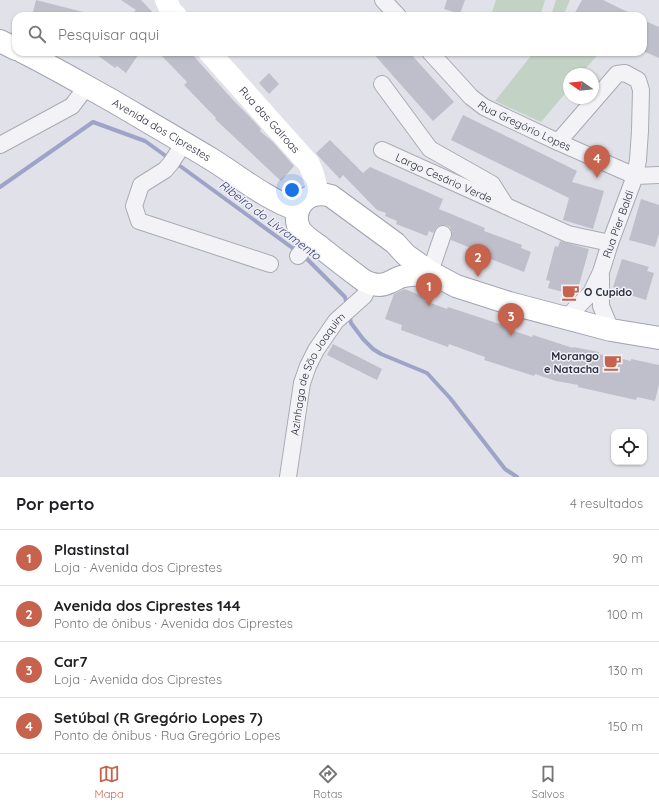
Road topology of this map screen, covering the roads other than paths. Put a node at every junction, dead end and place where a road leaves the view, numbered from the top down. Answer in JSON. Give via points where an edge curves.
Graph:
{"nodes":[{"id":1,"x":166,"y":0,"type":"edge"},
{"id":2,"x":177,"y":0,"type":"edge"},
{"id":3,"x":383,"y":0,"type":"edge"},
{"id":4,"x":172,"y":12,"type":"edge"},
{"id":5,"x":182,"y":12,"type":"edge"},
{"id":6,"x":394,"y":12,"type":"edge"},
{"id":7,"x":0,"y":41,"type":"edge"},
{"id":8,"x":12,"y":47,"type":"edge"},
{"id":9,"x":32,"y":56,"type":"edge"},
{"id":10,"x":213,"y":56,"type":"edge"},
{"id":11,"x":434,"y":56,"type":"edge"},
{"id":12,"x":382,"y":84,"type":"dead end"},
{"id":13,"x":87,"y":86,"type":"junction"},
{"id":14,"x":558,"y":142,"type":"junction"},
{"id":15,"x":0,"y":144,"type":"edge"},
{"id":16,"x":382,"y":150,"type":"dead end"},
{"id":17,"x":178,"y":152,"type":"junction"},
{"id":18,"x":659,"y":175,"type":"edge"},
{"id":19,"x":635,"y":176,"type":"junction"},
{"id":20,"x":318,"y":194,"type":"junction"},
{"id":21,"x":506,"y":206,"type":"junction"},
{"id":22,"x":298,"y":210,"type":"junction"},
{"id":23,"x":443,"y":234,"type":"dead end"},
{"id":24,"x":610,"y":242,"type":"junction"},
{"id":25,"x":399,"y":248,"type":"junction"},
{"id":26,"x":270,"y":264,"type":"dead end"},
{"id":27,"x":601,"y":272,"type":"junction"},
{"id":28,"x":436,"y":275,"type":"junction"},
{"id":29,"x":396,"y":278,"type":"junction"},
{"id":30,"x":370,"y":284,"type":"junction"},
{"id":31,"x":566,"y":318,"type":"junction"},
{"id":32,"x":611,"y":330,"type":"junction"},
{"id":33,"x":659,"y":338,"type":"edge"},
{"id":34,"x":288,"y":477,"type":"edge"}],
"edges":[{"from":1,"to":4,"type":"main road"},
{"from":2,"to":5,"type":"main road"},
{"from":3,"to":6,"type":"street"},
{"from":7,"to":8,"type":"main road"},
{"from":9,"to":13,"type":"main road","name":"Avenida dos Ciprestes"},
{"from":10,"to":20,"type":"main road","name":"Rua das Galroas","via":[[309,164]]},
{"from":11,"to":14,"type":"street","name":"Rua Gregório Lopes","via":[[471,97],[484,107]]},
{"from":12,"to":21,"type":"street","name":"Largo Cesário Verde","via":[[430,149],[492,184]]},
{"from":13,"to":15,"type":"street","via":[[72,106]]},
{"from":13,"to":17,"type":"main road","name":"Avenida dos Ciprestes"},
{"from":14,"to":19,"type":"street","name":"Rua Gregório Lopes"},
{"from":14,"to":19,"type":"street","name":"Rua Pier Baldi","via":[[617,74],[625,73],[638,80],[641,90],[640,146]]},
{"from":16,"to":21,"type":"street","name":"Largo Cesário Verde"},
{"from":17,"to":22,"type":"main road","name":"Avenida dos Ciprestes","via":[[224,167],[272,199]]},
{"from":17,"to":26,"type":"street","via":[[161,173],[141,185],[134,206],[139,221]]},
{"from":18,"to":19,"type":"street"},
{"from":19,"to":24,"type":"street","name":"Rua Pier Baldi"},
{"from":20,"to":22,"type":"main road","via":[[305,199]]},
{"from":20,"to":25,"type":"main road","via":[[331,196],[396,243]]},
{"from":21,"to":24,"type":"street","name":"Largo Cesário Verde","via":[[568,234]]},
{"from":22,"to":30,"type":"main road","via":[[299,229],[303,234],[305,248]]},
{"from":23,"to":28,"type":"street"},
{"from":24,"to":27,"type":"street","name":"Rua Pier Baldi"},
{"from":25,"to":28,"type":"main road"},
{"from":25,"to":29,"type":"main road","via":[[402,266]]},
{"from":27,"to":31,"type":"street","name":"Rua Pier Baldi","via":[[591,293]]},
{"from":27,"to":32,"type":"street","name":"Rua Pier Baldi","via":[[600,301]]},
{"from":28,"to":29,"type":"main road","via":[[421,274]]},
{"from":28,"to":31,"type":"main road","via":[[466,290]]},
{"from":29,"to":30,"type":"main road","via":[[384,285]]},
{"from":30,"to":34,"type":"street","name":"Azinhaga de São Joaquim","via":[[364,296],[336,321],[316,350],[302,383]]},
{"from":31,"to":32,"type":"main road"},
{"from":32,"to":33,"type":"main road"}]}
